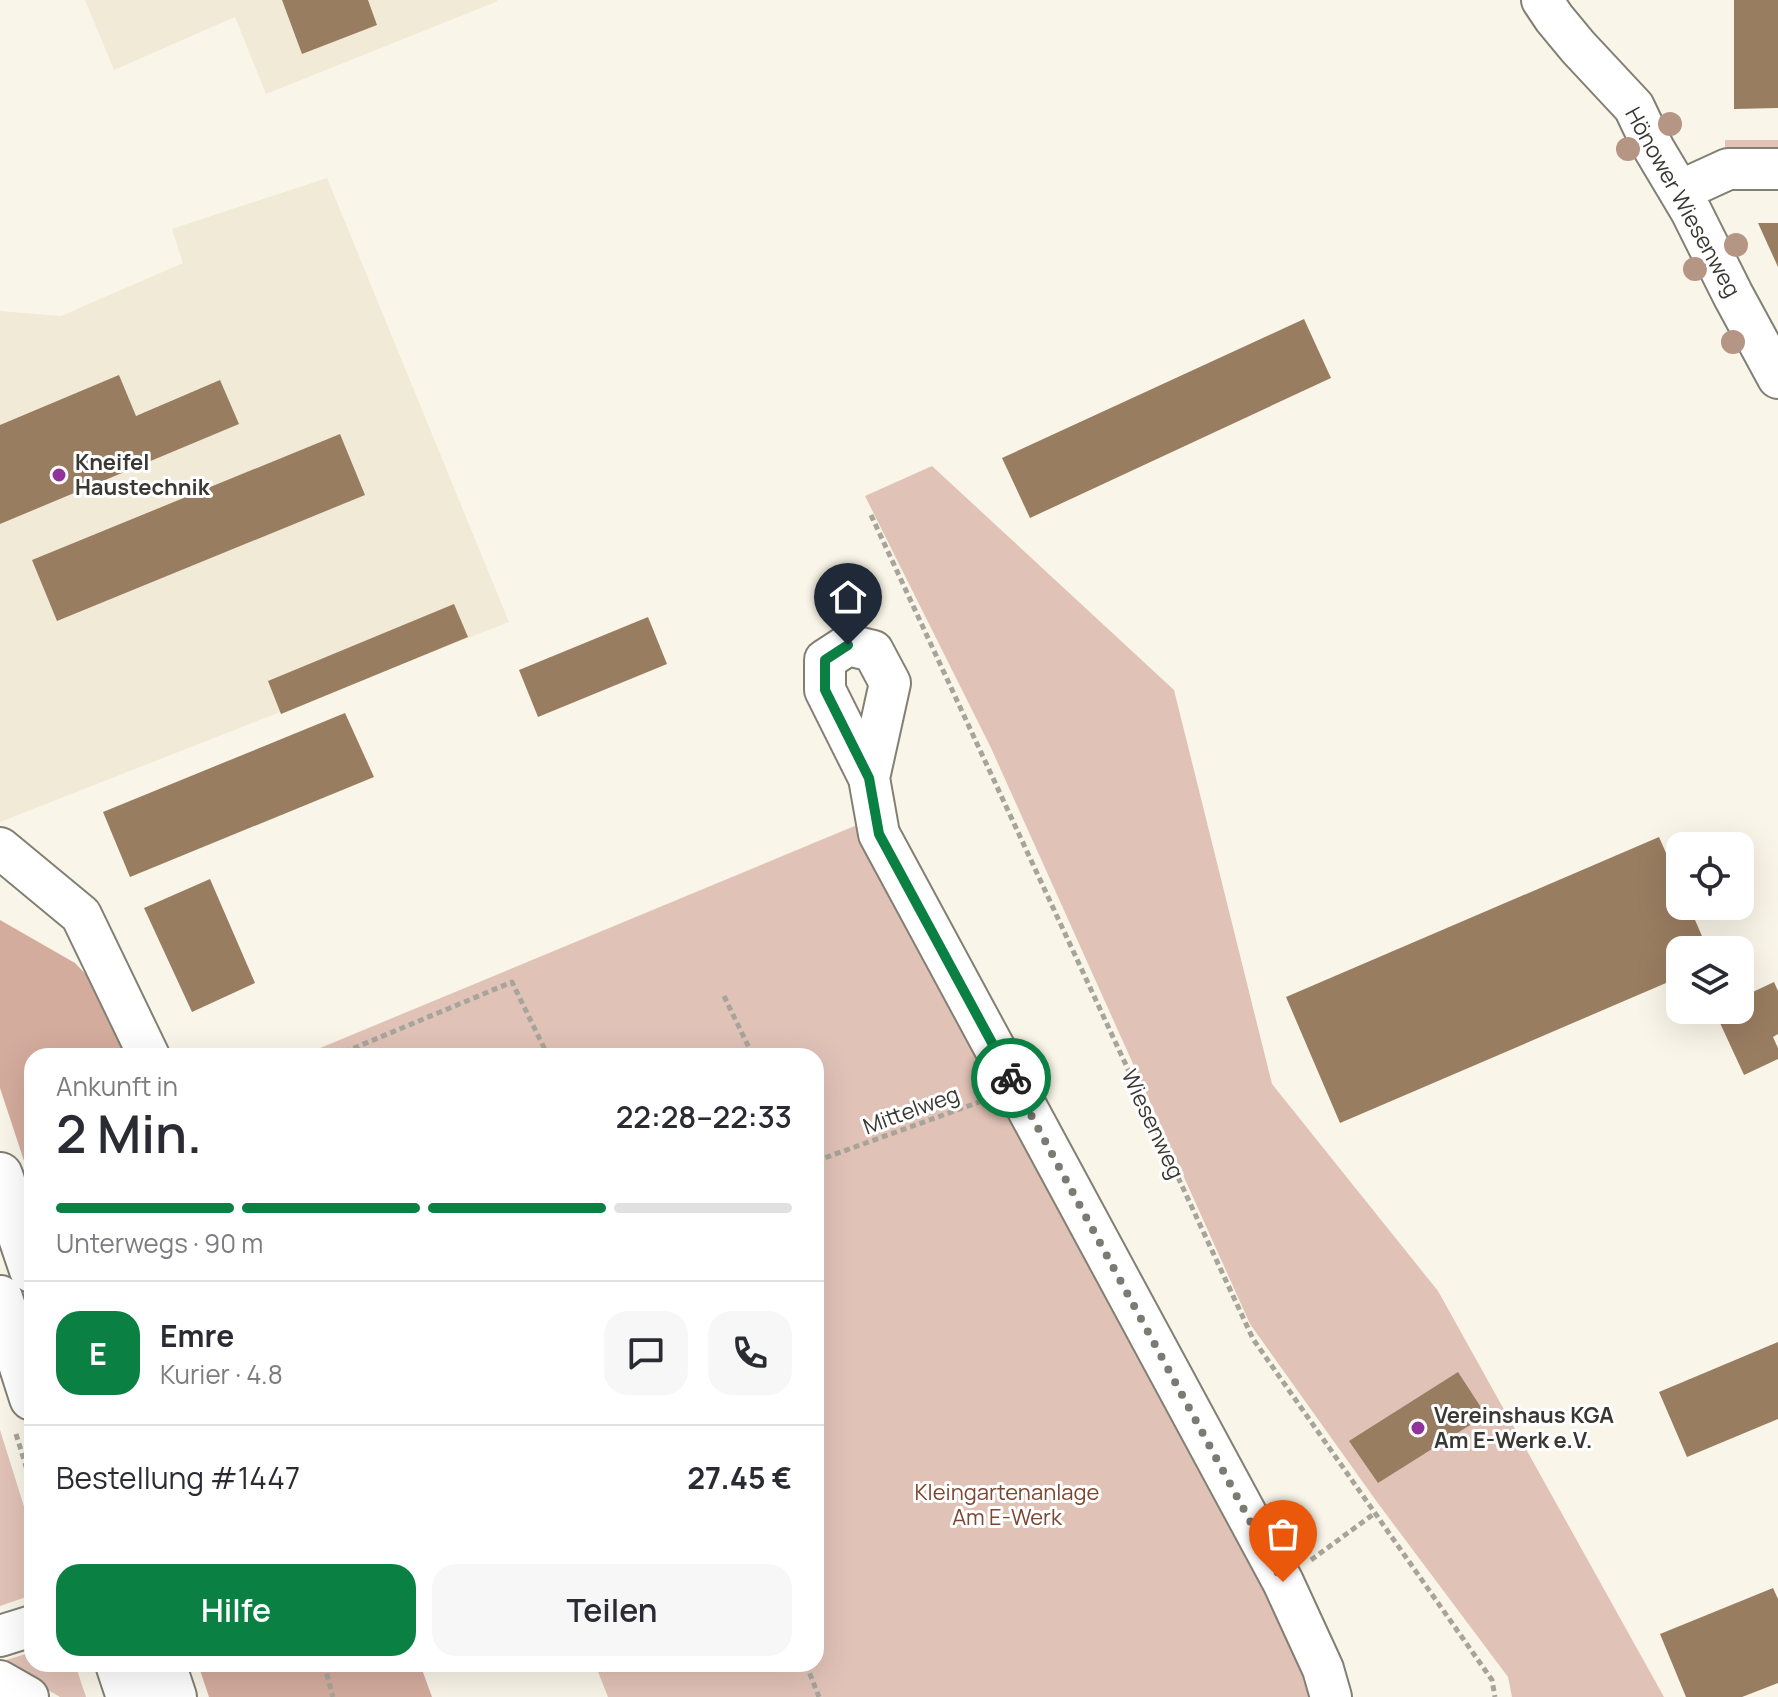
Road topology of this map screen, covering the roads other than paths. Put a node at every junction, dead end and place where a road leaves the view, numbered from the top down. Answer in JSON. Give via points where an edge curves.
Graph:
{"nodes":[{"id":1,"x":1542,"y":0,"type":"edge"},
{"id":2,"x":1778,"y":169,"type":"edge"},
{"id":3,"x":1680,"y":191,"type":"junction"},
{"id":4,"x":1778,"y":378,"type":"edge"},
{"id":5,"x":869,"y":778,"type":"dead end"},
{"id":6,"x":0,"y":848,"type":"edge"},
{"id":7,"x":145,"y":1048,"type":"edge"},
{"id":8,"x":0,"y":1175,"type":"edge"},
{"id":9,"x":24,"y":1243,"type":"edge"},
{"id":10,"x":0,"y":1298,"type":"edge"},
{"id":11,"x":24,"y":1373,"type":"edge"},
{"id":12,"x":24,"y":1628,"type":"edge"},
{"id":13,"x":0,"y":1636,"type":"edge"},
{"id":14,"x":121,"y":1672,"type":"edge"},
{"id":15,"x":166,"y":1672,"type":"edge"},
{"id":16,"x":0,"y":1681,"type":"edge"},
{"id":17,"x":28,"y":1697,"type":"edge"},
{"id":18,"x":129,"y":1697,"type":"edge"},
{"id":19,"x":174,"y":1697,"type":"edge"},
{"id":20,"x":1331,"y":1697,"type":"edge"}],
"edges":[{"from":1,"to":3,"type":"street","name":"Hönower Wiesenweg","via":[[1634,107]]},
{"from":2,"to":3,"type":"street","via":[[1728,169]]},
{"from":3,"to":4,"type":"street","name":"Hönower Wiesenweg"},
{"from":5,"to":20,"type":"street","via":[[879,834],[1283,1582]]},
{"from":6,"to":7,"type":"street","via":[[81,915]]},
{"from":8,"to":9,"type":"main road"},
{"from":10,"to":11,"type":"main road"},
{"from":12,"to":13,"type":"street"},
{"from":14,"to":18,"type":"main road"},
{"from":15,"to":19,"type":"main road"},
{"from":16,"to":17,"type":"street"}]}
